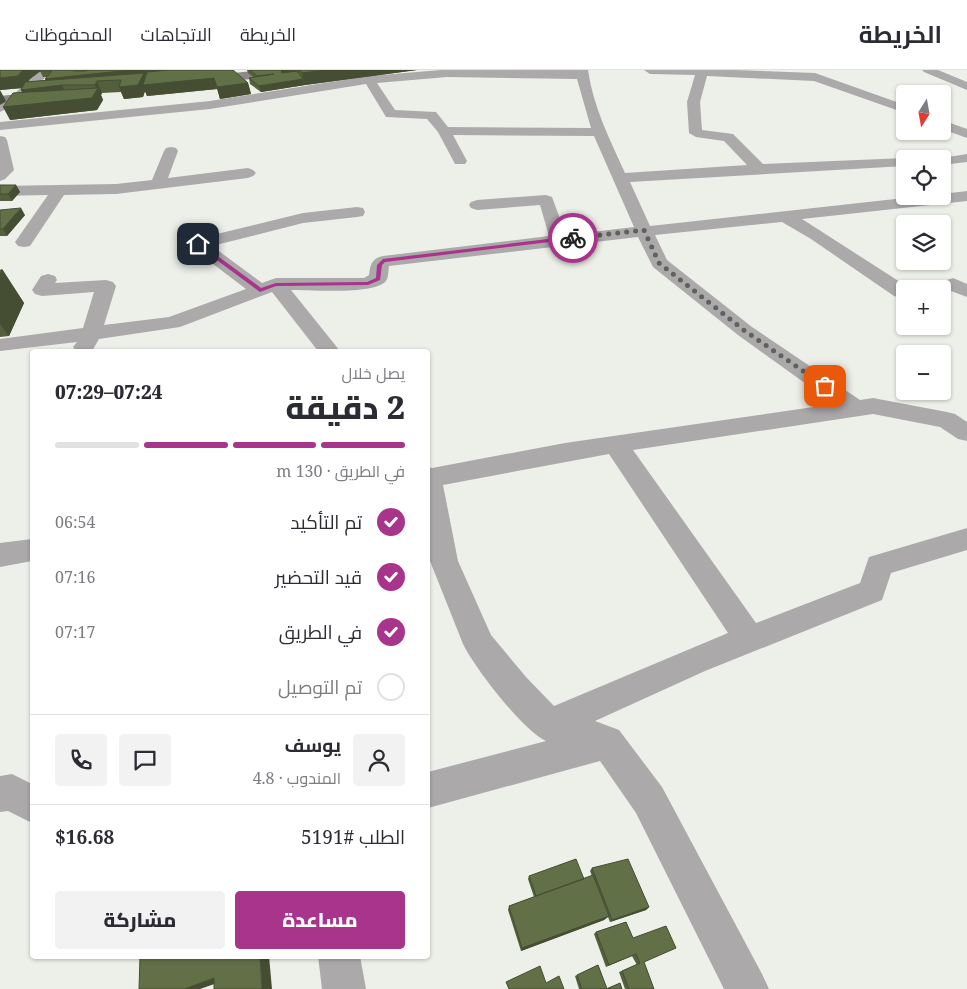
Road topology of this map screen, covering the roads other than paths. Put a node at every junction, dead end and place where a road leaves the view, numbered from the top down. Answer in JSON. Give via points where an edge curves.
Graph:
{"nodes":[{"id":1,"x":48,"y":70,"type":"edge"},
{"id":2,"x":298,"y":70,"type":"edge"},
{"id":3,"x":650,"y":70,"type":"edge"},
{"id":4,"x":928,"y":70,"type":"edge"},
{"id":5,"x":491,"y":72,"type":"edge"},
{"id":6,"x":702,"y":73,"type":"junction"},
{"id":7,"x":811,"y":74,"type":"edge"},
{"id":8,"x":582,"y":77,"type":"edge"},
{"id":9,"x":369,"y":80,"type":"junction"},
{"id":10,"x":191,"y":81,"type":"edge"},
{"id":11,"x":967,"y":86,"type":"edge"},
{"id":12,"x":540,"y":87,"type":"dead end"},
{"id":13,"x":55,"y":94,"type":"edge"},
{"id":14,"x":17,"y":98,"type":"junction"},
{"id":15,"x":0,"y":100,"type":"edge"},
{"id":16,"x":896,"y":106,"type":"edge"},
{"id":17,"x":0,"y":108,"type":"edge"},
{"id":18,"x":959,"y":117,"type":"dead end"},
{"id":19,"x":951,"y":119,"type":"edge"},
{"id":20,"x":0,"y":126,"type":"edge"},
{"id":21,"x":951,"y":126,"type":"edge"},
{"id":22,"x":444,"y":131,"type":"junction"},
{"id":23,"x":599,"y":132,"type":"junction"},
{"id":24,"x":967,"y":134,"type":"edge"},
{"id":25,"x":0,"y":140,"type":"edge"},
{"id":26,"x":171,"y":151,"type":"dead end"},
{"id":27,"x":967,"y":158,"type":"edge"},
{"id":28,"x":951,"y":160,"type":"edge"},
{"id":29,"x":460,"y":161,"type":"dead end"},
{"id":30,"x":896,"y":162,"type":"edge"},
{"id":31,"x":760,"y":169,"type":"junction"},
{"id":32,"x":248,"y":172,"type":"dead end"},
{"id":33,"x":0,"y":176,"type":"edge"},
{"id":34,"x":620,"y":178,"type":"junction"},
{"id":35,"x":158,"y":184,"type":"junction"},
{"id":36,"x":59,"y":190,"type":"junction"},
{"id":37,"x":0,"y":191,"type":"edge"},
{"id":38,"x":967,"y":196,"type":"edge"},
{"id":39,"x":477,"y":205,"type":"dead end"},
{"id":40,"x":357,"y":212,"type":"dead end"},
{"id":41,"x":784,"y":216,"type":"junction"},
{"id":42,"x":644,"y":230,"type":"junction"},
{"id":43,"x":559,"y":239,"type":"junction"},
{"id":44,"x":24,"y":242,"type":"dead end"},
{"id":45,"x":48,"y":280,"type":"dead end"},
{"id":46,"x":951,"y":285,"type":"edge"},
{"id":47,"x":268,"y":287,"type":"junction"},
{"id":48,"x":896,"y":289,"type":"edge"},
{"id":49,"x":967,"y":291,"type":"edge"},
{"id":50,"x":92,"y":333,"type":"junction"},
{"id":51,"x":0,"y":345,"type":"edge"},
{"id":52,"x":83,"y":349,"type":"edge"},
{"id":53,"x":327,"y":349,"type":"edge"},
{"id":54,"x":857,"y":409,"type":"junction"},
{"id":55,"x":967,"y":433,"type":"edge"},
{"id":56,"x":616,"y":444,"type":"junction"},
{"id":57,"x":430,"y":477,"type":"edge"},
{"id":58,"x":430,"y":488,"type":"edge"},
{"id":59,"x":967,"y":538,"type":"edge"},
{"id":60,"x":30,"y":550,"type":"edge"},
{"id":61,"x":0,"y":555,"type":"edge"},
{"id":62,"x":749,"y":639,"type":"junction"},
{"id":63,"x":549,"y":725,"type":"junction"},
{"id":64,"x":606,"y":742,"type":"junction"},
{"id":65,"x":430,"y":789,"type":"edge"},
{"id":66,"x":0,"y":794,"type":"edge"},
{"id":67,"x":30,"y":804,"type":"edge"},
{"id":68,"x":339,"y":959,"type":"edge"},
{"id":69,"x":344,"y":989,"type":"edge"},
{"id":70,"x":747,"y":989,"type":"edge"}],
"edges":[{"from":1,"to":14,"type":"street"},
{"from":2,"to":10,"type":"main road"},
{"from":3,"to":6,"type":"street"},
{"from":4,"to":11,"type":"street"},
{"from":5,"to":8,"type":"street"},
{"from":5,"to":9,"type":"street"},
{"from":6,"to":7,"type":"street"},
{"from":6,"to":31,"type":"street","via":[[694,88],[696,133],[728,137]]},
{"from":7,"to":16,"type":"street"},
{"from":8,"to":12,"type":"street"},
{"from":8,"to":23,"type":"street"},
{"from":9,"to":20,"type":"street","via":[[210,105]]},
{"from":9,"to":22,"type":"street","via":[[391,114],[431,115]]},
{"from":13,"to":14,"type":"main road"},
{"from":14,"to":15,"type":"main road"},
{"from":14,"to":17,"type":"street"},
{"from":18,"to":19,"type":"street"},
{"from":21,"to":24,"type":"street"},
{"from":22,"to":23,"type":"street"},
{"from":22,"to":29,"type":"street"},
{"from":23,"to":34,"type":"street"},
{"from":25,"to":33,"type":"street","via":[[6,170]]},
{"from":26,"to":35,"type":"street"},
{"from":27,"to":28,"type":"street"},
{"from":30,"to":31,"type":"street"},
{"from":31,"to":34,"type":"street"},
{"from":32,"to":35,"type":"street"},
{"from":34,"to":42,"type":"street"},
{"from":35,"to":36,"type":"street"},
{"from":36,"to":37,"type":"street"},
{"from":36,"to":44,"type":"street"},
{"from":38,"to":41,"type":"street"},
{"from":39,"to":43,"type":"street","via":[[546,200]]},
{"from":40,"to":47,"type":"street","via":[[303,218],[198,244]]},
{"from":41,"to":42,"type":"street"},
{"from":41,"to":48,"type":"street"},
{"from":42,"to":43,"type":"street"},
{"from":42,"to":54,"type":"street","via":[[659,263],[745,331]]},
{"from":43,"to":47,"type":"street","via":[[383,261],[378,278],[368,284]]},
{"from":45,"to":50,"type":"street","via":[[42,290],[106,286]]},
{"from":46,"to":49,"type":"street"},
{"from":47,"to":50,"type":"street","via":[[173,323]]},
{"from":47,"to":53,"type":"street"},
{"from":50,"to":51,"type":"street"},
{"from":50,"to":52,"type":"street"},
{"from":54,"to":55,"type":"street","via":[[873,406],[947,420]]},
{"from":54,"to":56,"type":"street"},
{"from":56,"to":57,"type":"street"},
{"from":56,"to":62,"type":"street"},
{"from":58,"to":63,"type":"street","via":[[444,561],[479,644]]},
{"from":59,"to":62,"type":"street","via":[[879,565],[872,591]]},
{"from":60,"to":61,"type":"street"},
{"from":62,"to":63,"type":"street"},
{"from":63,"to":64,"type":"street"},
{"from":64,"to":65,"type":"street"},
{"from":64,"to":70,"type":"street","via":[[649,800]]},
{"from":66,"to":67,"type":"street","via":[[12,792]]},
{"from":68,"to":69,"type":"street"}]}
